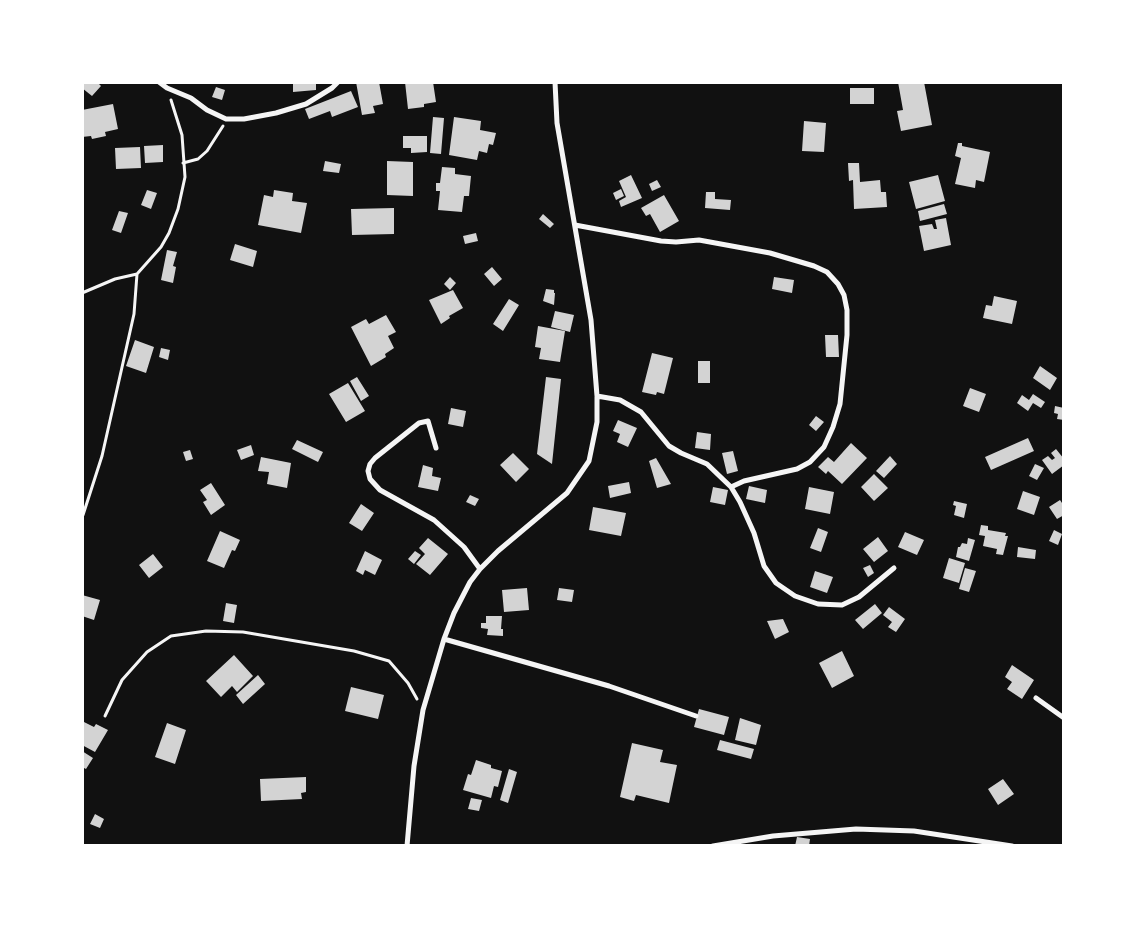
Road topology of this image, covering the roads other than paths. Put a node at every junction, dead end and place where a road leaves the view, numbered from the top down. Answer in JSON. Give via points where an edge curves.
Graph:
{"nodes":[{"id":1,"x":159,"y":82,"type":"edge"},
{"id":2,"x":338,"y":82,"type":"edge"},
{"id":3,"x":554,"y":82,"type":"edge"},
{"id":4,"x":575,"y":224,"type":"junction"},
{"id":5,"x":597,"y":396,"type":"junction"},
{"id":6,"x":436,"y":448,"type":"dead end"},
{"id":7,"x":731,"y":487,"type":"junction"},
{"id":8,"x":480,"y":568,"type":"junction"},
{"id":9,"x":894,"y":568,"type":"dead end"},
{"id":10,"x":444,"y":639,"type":"junction"},
{"id":11,"x":1036,"y":698,"type":"dead end"},
{"id":12,"x":696,"y":716,"type":"dead end"},
{"id":13,"x":1064,"y":718,"type":"edge"},
{"id":14,"x":407,"y":846,"type":"edge"},
{"id":15,"x":712,"y":846,"type":"edge"},
{"id":16,"x":1012,"y":846,"type":"edge"}],
"edges":[{"from":1,"to":2,"type":"street","via":[[226,119],[252,118],[306,104]]},
{"from":3,"to":4,"type":"street","via":[[557,122]]},
{"from":4,"to":5,"type":"street","via":[[591,320]]},
{"from":4,"to":7,"type":"street","via":[[661,241],[700,240],[770,254],[814,266],[827,272],[838,284],[847,310],[846,344],[840,404],[824,447],[810,462],[797,469]]},
{"from":5,"to":7,"type":"street","via":[[620,400],[641,412],[669,446],[707,464]]},
{"from":5,"to":8,"type":"street","via":[[597,422],[589,461],[567,493]]},
{"from":6,"to":8,"type":"street","via":[[428,421],[419,423],[375,458],[368,471],[370,479],[380,490],[434,520],[464,547]]},
{"from":7,"to":9,"type":"street","via":[[754,533],[764,566],[776,583],[795,596],[818,604],[842,605],[859,597]]},
{"from":8,"to":10,"type":"street","via":[[470,582]]},
{"from":10,"to":12,"type":"street","via":[[609,686]]},
{"from":10,"to":14,"type":"street","via":[[423,710]]},
{"from":11,"to":13,"type":"street"},
{"from":15,"to":16,"type":"street","via":[[773,836],[856,829],[914,831]]}]}
